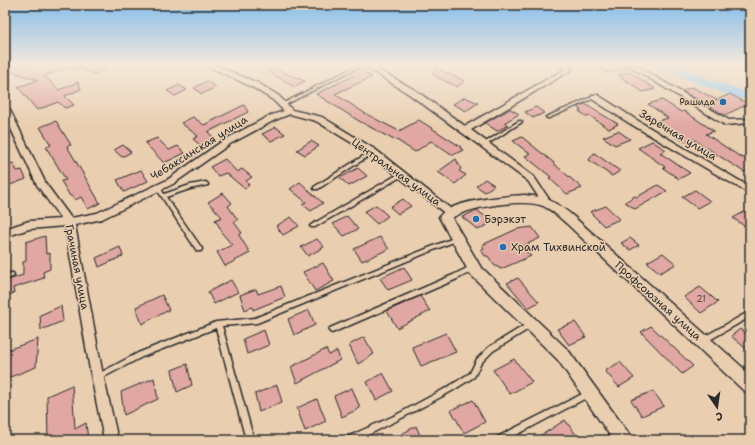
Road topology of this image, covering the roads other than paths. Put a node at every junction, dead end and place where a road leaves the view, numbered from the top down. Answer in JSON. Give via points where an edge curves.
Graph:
{"nodes":[{"id":1,"x":256,"y":86,"type":"edge"},
{"id":2,"x":319,"y":86,"type":"edge"},
{"id":3,"x":402,"y":86,"type":"edge"},
{"id":4,"x":540,"y":86,"type":"edge"},
{"id":5,"x":667,"y":86,"type":"edge"},
{"id":6,"x":595,"y":96,"type":"joint"},
{"id":7,"x":282,"y":105,"type":"junction"},
{"id":8,"x":5,"y":108,"type":"edge"},
{"id":9,"x":290,"y":112,"type":"junction"},
{"id":10,"x":548,"y":117,"type":"dead end"},
{"id":11,"x":750,"y":121,"type":"edge"},
{"id":12,"x":520,"y":122,"type":"dead end"},
{"id":13,"x":465,"y":130,"type":"junction"},
{"id":14,"x":485,"y":144,"type":"junction"},
{"id":15,"x":373,"y":152,"type":"junction"},
{"id":16,"x":402,"y":174,"type":"junction"},
{"id":17,"x":206,"y":184,"type":"dead end"},
{"id":18,"x":316,"y":188,"type":"dead end"},
{"id":19,"x":750,"y":191,"type":"edge"},
{"id":20,"x":161,"y":192,"type":"junction"},
{"id":21,"x":546,"y":202,"type":"junction"},
{"id":22,"x":450,"y":212,"type":"junction"},
{"id":23,"x":69,"y":222,"type":"junction"},
{"id":24,"x":313,"y":226,"type":"dead end"},
{"id":25,"x":5,"y":233,"type":"edge"},
{"id":26,"x":456,"y":239,"type":"junction"},
{"id":27,"x":198,"y":249,"type":"dead end"},
{"id":28,"x":473,"y":268,"type":"junction"},
{"id":29,"x":750,"y":314,"type":"edge"},
{"id":30,"x":218,"y":324,"type":"junction"},
{"id":31,"x":531,"y":324,"type":"junction"},
{"id":32,"x":332,"y":330,"type":"dead end"},
{"id":33,"x":702,"y":341,"type":"junction"},
{"id":34,"x":98,"y":377,"type":"junction"},
{"id":35,"x":750,"y":385,"type":"edge"},
{"id":36,"x":590,"y":393,"type":"junction"},
{"id":37,"x":111,"y":440,"type":"edge"},
{"id":38,"x":250,"y":440,"type":"edge"},
{"id":39,"x":350,"y":440,"type":"edge"},
{"id":40,"x":500,"y":440,"type":"edge"},
{"id":41,"x":623,"y":440,"type":"edge"}],
"edges":[{"from":1,"to":7,"type":"street","name":"Центральная улица","via":[[276,98]]},
{"from":2,"to":7,"type":"lane"},
{"from":3,"to":13,"type":"street","name":"Профсоюзная улица"},
{"from":4,"to":13,"type":"street"},
{"from":5,"to":11,"type":"street","via":[[728,123]]},
{"from":6,"to":10,"type":"lane"},
{"from":6,"to":19,"type":"street","name":"Заречная улица"},
{"from":7,"to":9,"type":"street","name":"Центральная улица"},
{"from":8,"to":23,"type":"street","name":"Грачиная улица","via":[[42,185]]},
{"from":9,"to":15,"type":"street","name":"Центральная улица","via":[[319,119]]},
{"from":9,"to":20,"type":"street","name":"Чебаксинская улица","via":[[272,118],[227,142],[170,182]]},
{"from":12,"to":14,"type":"lane"},
{"from":13,"to":14,"type":"street","name":"Профсоюзная улица"},
{"from":14,"to":21,"type":"street","name":"Профсоюзная улица","via":[[531,179]]},
{"from":15,"to":16,"type":"street","name":"Центральная улица"},
{"from":15,"to":18,"type":"lane"},
{"from":16,"to":22,"type":"street","name":"Центральная улица"},
{"from":16,"to":24,"type":"lane"},
{"from":17,"to":20,"type":"lane"},
{"from":20,"to":23,"type":"street","name":"Чебаксинская улица","via":[[99,216]]},
{"from":20,"to":27,"type":"lane"},
{"from":21,"to":22,"type":"street","via":[[515,199]]},
{"from":21,"to":33,"type":"street","name":"Профсоюзная улица","via":[[570,220]]},
{"from":22,"to":26,"type":"street","name":"Центральная улица","via":[[445,217]]},
{"from":23,"to":25,"type":"street","name":"Чебаксинская улица","via":[[29,225]]},
{"from":23,"to":34,"type":"street","name":"Грачиная улица"},
{"from":26,"to":28,"type":"street","name":"Центральная улица"},
{"from":26,"to":30,"type":"lane","via":[[255,321]]},
{"from":28,"to":31,"type":"street","name":"Центральная улица"},
{"from":28,"to":32,"type":"lane"},
{"from":29,"to":33,"type":"lane"},
{"from":30,"to":34,"type":"lane","via":[[140,355]]},
{"from":30,"to":38,"type":"lane"},
{"from":31,"to":36,"type":"street","name":"Центральная улица","via":[[563,355]]},
{"from":31,"to":39,"type":"lane","via":[[491,349],[479,361],[472,375],[398,417]]},
{"from":33,"to":35,"type":"street","name":"Профсоюзная улица"},
{"from":34,"to":37,"type":"street","name":"Грачиная улица"},
{"from":36,"to":40,"type":"lane"},
{"from":36,"to":41,"type":"street","name":"Центральная улица"}]}
